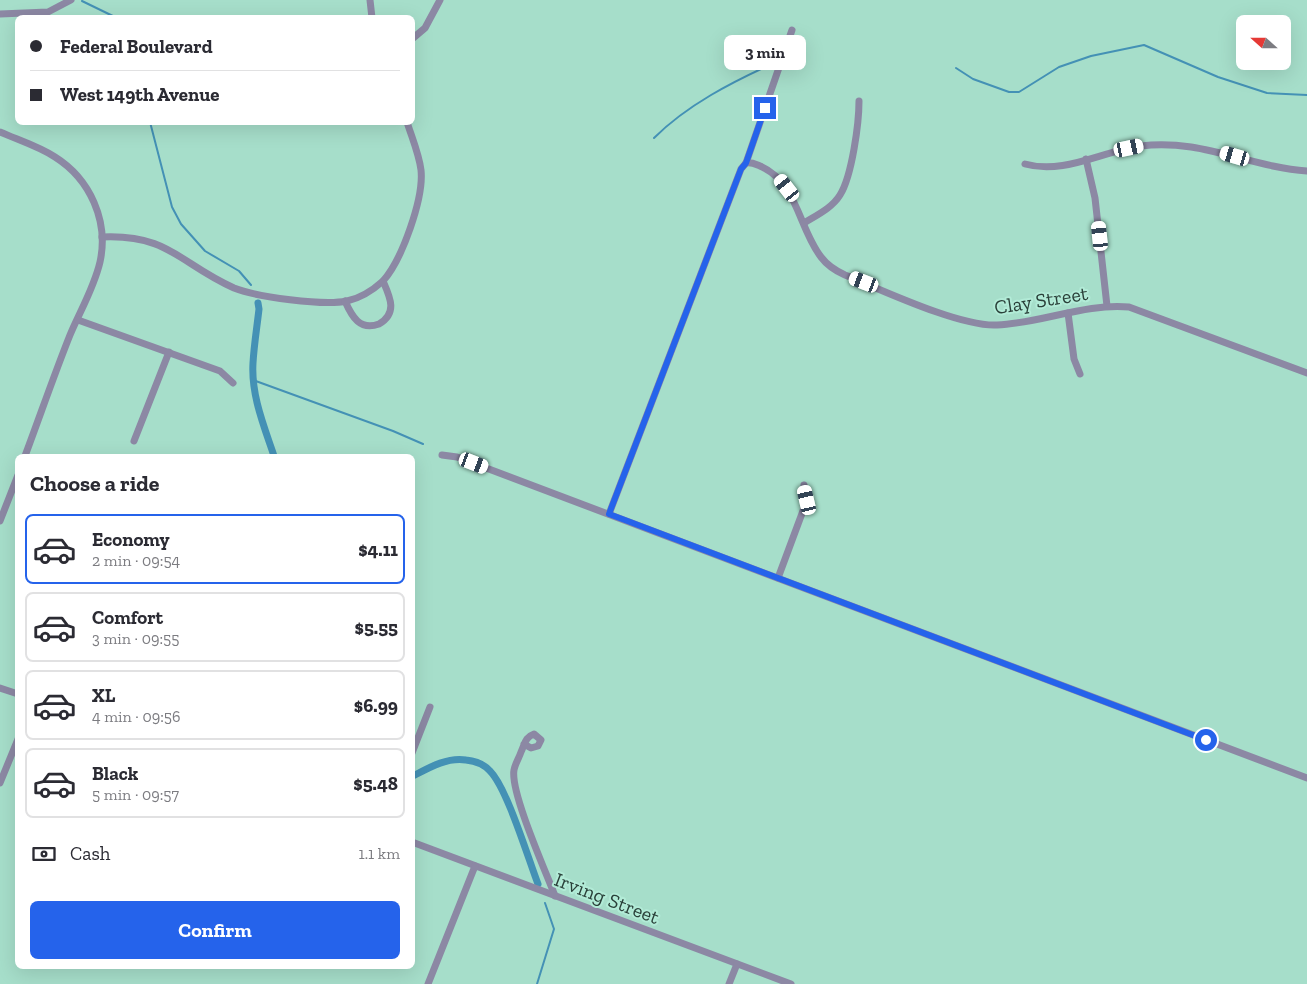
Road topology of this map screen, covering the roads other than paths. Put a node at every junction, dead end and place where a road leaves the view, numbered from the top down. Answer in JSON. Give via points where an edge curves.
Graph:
{"nodes":[{"id":1,"x":71,"y":0,"type":"edge"},
{"id":2,"x":370,"y":0,"type":"edge"},
{"id":3,"x":440,"y":0,"type":"edge"},
{"id":4,"x":0,"y":14,"type":"edge"},
{"id":5,"x":372,"y":15,"type":"edge"},
{"id":6,"x":792,"y":30,"type":"dead end"},
{"id":7,"x":415,"y":36,"type":"edge"},
{"id":8,"x":859,"y":101,"type":"dead end"},
{"id":9,"x":408,"y":125,"type":"edge"},
{"id":10,"x":0,"y":132,"type":"edge"},
{"id":11,"x":1086,"y":159,"type":"junction"},
{"id":12,"x":746,"y":163,"type":"junction"},
{"id":13,"x":1025,"y":164,"type":"dead end"},
{"id":14,"x":1307,"y":171,"type":"edge"},
{"id":15,"x":804,"y":224,"type":"junction"},
{"id":16,"x":102,"y":237,"type":"junction"},
{"id":17,"x":383,"y":281,"type":"junction"},
{"id":18,"x":345,"y":301,"type":"junction"},
{"id":19,"x":1107,"y":306,"type":"junction"},
{"id":20,"x":1068,"y":313,"type":"junction"},
{"id":21,"x":78,"y":320,"type":"junction"},
{"id":22,"x":170,"y":352,"type":"junction"},
{"id":23,"x":1307,"y":373,"type":"edge"},
{"id":24,"x":1080,"y":374,"type":"dead end"},
{"id":25,"x":233,"y":383,"type":"dead end"},
{"id":26,"x":134,"y":440,"type":"dead end"},
{"id":27,"x":26,"y":454,"type":"edge"},
{"id":28,"x":442,"y":455,"type":"dead end"},
{"id":29,"x":15,"y":483,"type":"edge"},
{"id":30,"x":804,"y":485,"type":"dead end"},
{"id":31,"x":609,"y":514,"type":"junction"},
{"id":32,"x":0,"y":521,"type":"edge"},
{"id":33,"x":778,"y":578,"type":"junction"},
{"id":34,"x":0,"y":688,"type":"edge"},
{"id":35,"x":15,"y":693,"type":"edge"},
{"id":36,"x":430,"y":707,"type":"dead end"},
{"id":37,"x":524,"y":744,"type":"dead end"},
{"id":38,"x":415,"y":745,"type":"edge"},
{"id":39,"x":15,"y":746,"type":"edge"},
{"id":40,"x":1307,"y":778,"type":"edge"},
{"id":41,"x":0,"y":783,"type":"edge"},
{"id":42,"x":415,"y":843,"type":"edge"},
{"id":43,"x":475,"y":866,"type":"junction"},
{"id":44,"x":555,"y":896,"type":"junction"},
{"id":45,"x":737,"y":964,"type":"junction"},
{"id":46,"x":428,"y":984,"type":"edge"},
{"id":47,"x":729,"y":984,"type":"edge"},
{"id":48,"x":790,"y":984,"type":"edge"}],
"edges":[{"from":1,"to":4,"type":"street","via":[[48,12]]},
{"from":2,"to":5,"type":"street"},
{"from":3,"to":7,"type":"street","via":[[425,28]]},
{"from":6,"to":12,"type":"street"},
{"from":8,"to":15,"type":"street","via":[[859,120],[845,186],[832,205]]},
{"from":9,"to":17,"type":"street","via":[[419,158],[420,192],[397,260]]},
{"from":10,"to":16,"type":"street","via":[[55,157],[75,173],[95,204]]},
{"from":11,"to":13,"type":"street","via":[[1050,168]]},
{"from":11,"to":14,"type":"street","via":[[1140,146],[1167,144],[1215,150],[1268,165]]},
{"from":11,"to":19,"type":"street","via":[[1095,198]]},
{"from":12,"to":15,"type":"street","name":"Clay Street","via":[[752,162],[779,178]]},
{"from":12,"to":31,"type":"street","via":[[717,229]]},
{"from":15,"to":20,"type":"street","name":"Clay Street","via":[[820,256],[837,271],[962,320],[995,326]]},
{"from":16,"to":18,"type":"street","via":[[132,237],[157,243],[245,292],[324,302]]},
{"from":16,"to":21,"type":"street","via":[[96,276]]},
{"from":17,"to":18,"type":"street","via":[[367,293]]},
{"from":17,"to":18,"type":"street","via":[[392,305],[388,317],[380,324],[369,327],[357,322]]},
{"from":19,"to":20,"type":"street","name":"Clay Street"},
{"from":19,"to":23,"type":"street","name":"Clay Street","via":[[1141,309]]},
{"from":20,"to":24,"type":"street","via":[[1074,358]]},
{"from":21,"to":22,"type":"street"},
{"from":21,"to":27,"type":"street"},
{"from":22,"to":25,"type":"street","via":[[220,370]]},
{"from":22,"to":26,"type":"street"},
{"from":28,"to":31,"type":"street","via":[[457,457]]},
{"from":29,"to":32,"type":"street"},
{"from":30,"to":33,"type":"street","via":[[807,500]]},
{"from":31,"to":33,"type":"street"},
{"from":33,"to":40,"type":"street"},
{"from":34,"to":35,"type":"street"},
{"from":36,"to":38,"type":"street"},
{"from":37,"to":44,"type":"street","via":[[514,779]]},
{"from":39,"to":41,"type":"street"},
{"from":42,"to":43,"type":"street","name":"Irving Street"},
{"from":43,"to":44,"type":"street","name":"Irving Street"},
{"from":43,"to":46,"type":"street"},
{"from":44,"to":45,"type":"street","name":"Irving Street"},
{"from":45,"to":47,"type":"street"},
{"from":45,"to":48,"type":"street","name":"Irving Street"}]}
